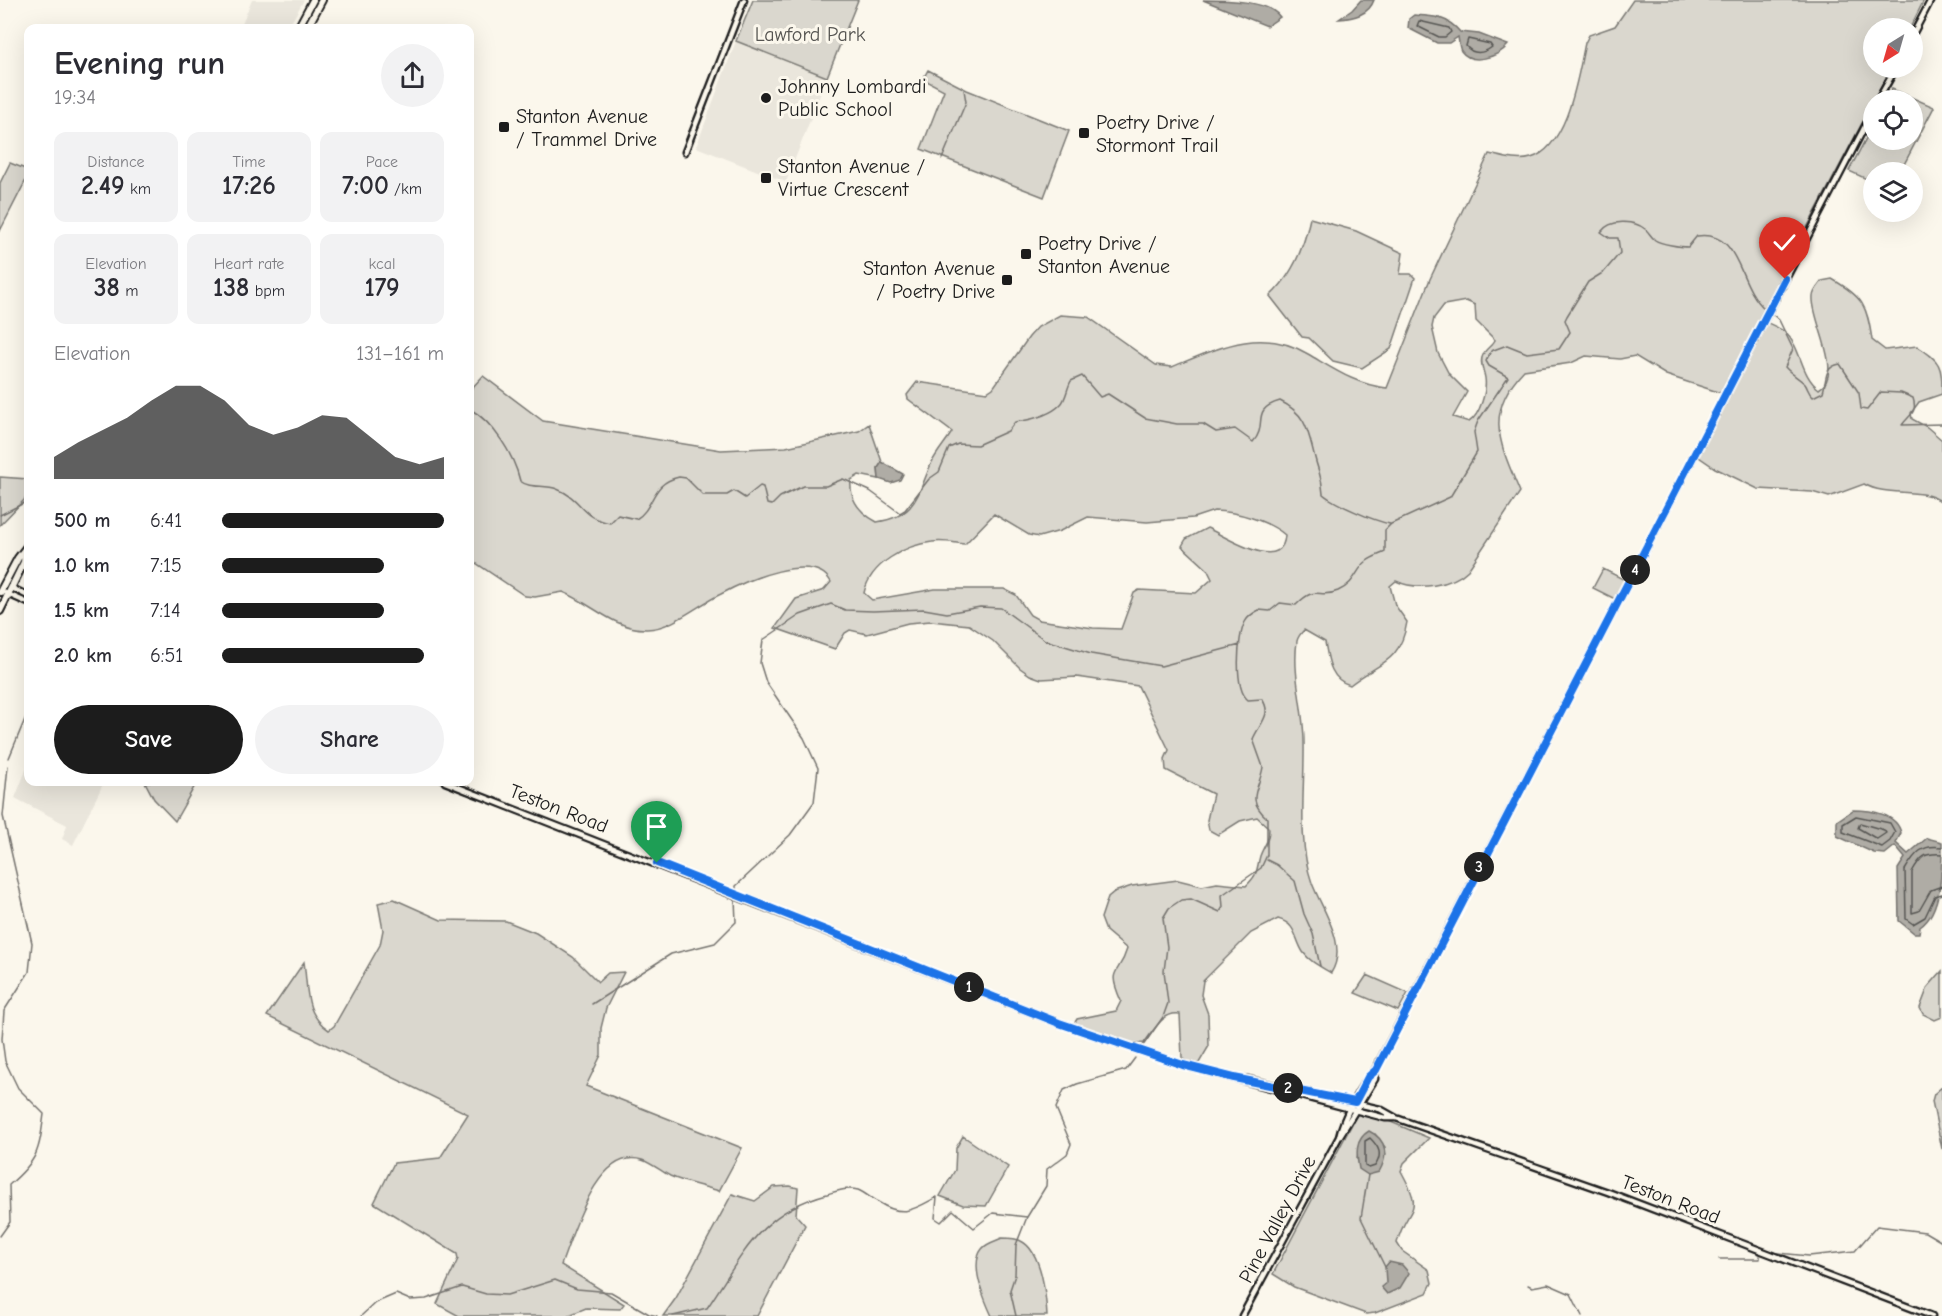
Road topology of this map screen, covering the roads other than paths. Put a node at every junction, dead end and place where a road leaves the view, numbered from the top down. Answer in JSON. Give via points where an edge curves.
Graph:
{"nodes":[{"id":1,"x":313,"y":0,"type":"edge"},
{"id":2,"x":322,"y":0,"type":"edge"},
{"id":3,"x":744,"y":0,"type":"edge"},
{"id":4,"x":1931,"y":0,"type":"edge"},
{"id":5,"x":1922,"y":18,"type":"edge"},
{"id":6,"x":300,"y":24,"type":"edge"},
{"id":7,"x":309,"y":24,"type":"edge"},
{"id":8,"x":1863,"y":130,"type":"edge"},
{"id":9,"x":685,"y":152,"type":"dead end"},
{"id":10,"x":24,"y":554,"type":"edge"},
{"id":11,"x":24,"y":562,"type":"edge"},
{"id":12,"x":1,"y":588,"type":"edge"},
{"id":13,"x":10,"y":591,"type":"junction"},
{"id":14,"x":24,"y":595,"type":"edge"},
{"id":15,"x":24,"y":600,"type":"edge"},
{"id":16,"x":0,"y":611,"type":"edge"},
{"id":17,"x":455,"y":786,"type":"edge"},
{"id":18,"x":1376,"y":1070,"type":"junction"},
{"id":19,"x":1234,"y":1078,"type":"junction"},
{"id":20,"x":1355,"y":1102,"type":"junction"},
{"id":21,"x":1361,"y":1104,"type":"junction"},
{"id":22,"x":1354,"y":1109,"type":"junction"},
{"id":23,"x":1396,"y":1118,"type":"junction"},
{"id":24,"x":1242,"y":1316,"type":"edge"},
{"id":25,"x":1932,"y":1316,"type":"edge"}],
"edges":[{"from":1,"to":6,"type":"main road"},
{"from":2,"to":7,"type":"main road"},
{"from":3,"to":9,"type":"street"},
{"from":4,"to":5,"type":"street"},
{"from":8,"to":18,"type":"street","name":"Pine Valley Drive"},
{"from":10,"to":12,"type":"main road"},
{"from":11,"to":13,"type":"main road"},
{"from":12,"to":13,"type":"main road"},
{"from":13,"to":14,"type":"street"},
{"from":13,"to":15,"type":"street"},
{"from":13,"to":16,"type":"main road"},
{"from":17,"to":19,"type":"street","name":"Teston Road","via":[[1059,1023]]},
{"from":18,"to":20,"type":"street","name":"Pine Valley Drive"},
{"from":18,"to":21,"type":"street","name":"Pine Valley Drive"},
{"from":19,"to":20,"type":"street","name":"Teston Road"},
{"from":19,"to":22,"type":"street","name":"Teston Road"},
{"from":20,"to":21,"type":"street","name":"Teston Road"},
{"from":20,"to":22,"type":"street","name":"Pine Valley Drive"},
{"from":21,"to":22,"type":"street","name":"Pine Valley Drive"},
{"from":21,"to":23,"type":"street","name":"Teston Road"},
{"from":22,"to":23,"type":"street","name":"Teston Road"},
{"from":22,"to":24,"type":"street","name":"Pine Valley Drive"},
{"from":23,"to":25,"type":"street","name":"Teston Road","via":[[1608,1192]]}]}
